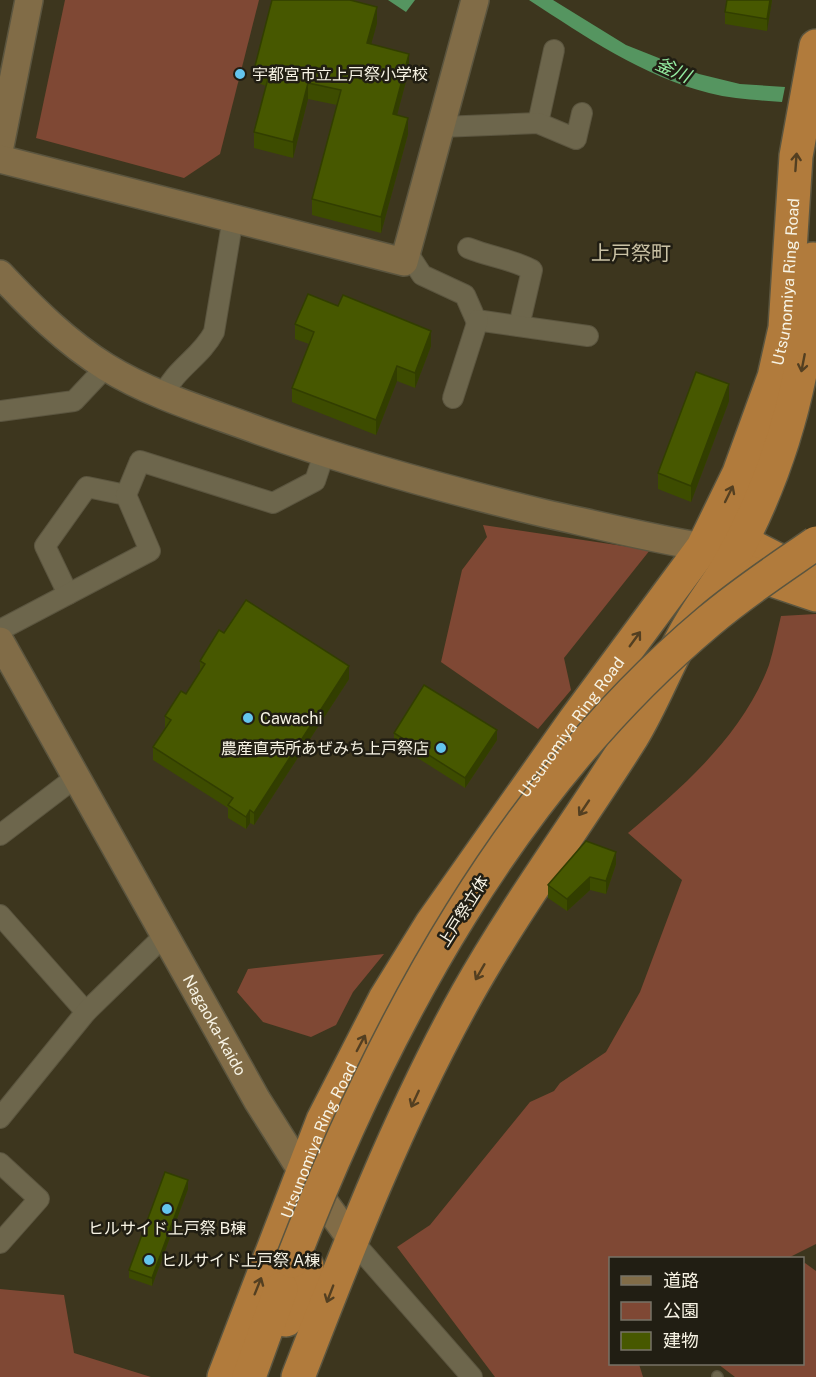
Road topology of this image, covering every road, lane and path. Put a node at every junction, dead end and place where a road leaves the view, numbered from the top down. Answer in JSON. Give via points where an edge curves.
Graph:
{"nodes":[{"id":1,"x":29,"y":0,"type":"edge"},
{"id":2,"x":475,"y":0,"type":"edge"},
{"id":3,"x":816,"y":46,"type":"edge"},
{"id":4,"x":554,"y":50,"type":"dead end"},
{"id":5,"x":582,"y":112,"type":"dead end"},
{"id":6,"x":538,"y":123,"type":"junction"},
{"id":7,"x":440,"y":127,"type":"junction"},
{"id":8,"x":0,"y":146,"type":"edge"},
{"id":9,"x":0,"y":159,"type":"edge"},
{"id":10,"x":816,"y":200,"type":"edge"},
{"id":11,"x":234,"y":218,"type":"junction"},
{"id":12,"x":468,"y":248,"type":"dead end"},
{"id":13,"x":407,"y":252,"type":"junction"},
{"id":14,"x":0,"y":274,"type":"edge"},
{"id":15,"x":478,"y":320,"type":"junction"},
{"id":16,"x":519,"y":326,"type":"junction"},
{"id":17,"x":588,"y":336,"type":"dead end"},
{"id":18,"x":106,"y":367,"type":"junction"},
{"id":19,"x":163,"y":395,"type":"junction"},
{"id":20,"x":453,"y":398,"type":"dead end"},
{"id":21,"x":0,"y":411,"type":"edge"},
{"id":22,"x":324,"y":454,"type":"junction"},
{"id":23,"x":126,"y":495,"type":"junction"},
{"id":24,"x":816,"y":543,"type":"edge"},
{"id":25,"x":724,"y":551,"type":"junction"},
{"id":26,"x":816,"y":562,"type":"edge"},
{"id":27,"x":816,"y":572,"type":"edge"},
{"id":28,"x":68,"y":594,"type":"junction"},
{"id":29,"x":816,"y":595,"type":"edge"},
{"id":30,"x":0,"y":630,"type":"edge"},
{"id":31,"x":3,"y":656,"type":"edge"},
{"id":32,"x":76,"y":777,"type":"junction"},
{"id":33,"x":0,"y":835,"type":"edge"},
{"id":34,"x":0,"y":915,"type":"edge"},
{"id":35,"x":165,"y":935,"type":"junction"},
{"id":36,"x":86,"y":1011,"type":"junction"},
{"id":37,"x":0,"y":1118,"type":"edge"},
{"id":38,"x":0,"y":1163,"type":"edge"},
{"id":39,"x":303,"y":1173,"type":"junction"},
{"id":40,"x":351,"y":1239,"type":"junction"},
{"id":41,"x":0,"y":1243,"type":"edge"},
{"id":42,"x":299,"y":1264,"type":"junction"},
{"id":43,"x":224,"y":1377,"type":"edge"},
{"id":44,"x":249,"y":1377,"type":"edge"},
{"id":45,"x":265,"y":1377,"type":"edge"},
{"id":46,"x":298,"y":1377,"type":"edge"},
{"id":47,"x":472,"y":1377,"type":"edge"}],
"edges":[{"from":1,"to":8,"type":"street"},
{"from":2,"to":7,"type":"street"},
{"from":25,"to":3,"type":"highway","name":"Utsunomiya Ring Road","one_way":true,"via":[[739,473],[774,377],[785,328],[796,156]]},
{"from":4,"to":6,"type":"street"},
{"from":5,"to":6,"type":"street","via":[[576,139]]},
{"from":6,"to":7,"type":"street"},
{"from":7,"to":13,"type":"street"},
{"from":9,"to":11,"type":"street"},
{"from":10,"to":25,"type":"highway","name":"Utsunomiya Ring Road","one_way":true,"via":[[808,340],[798,392],[779,453]]},
{"from":11,"to":13,"type":"street","via":[[404,262]]},
{"from":11,"to":19,"type":"street","via":[[214,332],[206,346],[171,378]]},
{"from":12,"to":16,"type":"street","via":[[518,262],[532,270]]},
{"from":13,"to":15,"type":"street","via":[[422,275],[465,294]]},
{"from":14,"to":18,"type":"street","via":[[52,327]]},
{"from":15,"to":16,"type":"street"},
{"from":15,"to":20,"type":"street"},
{"from":16,"to":17,"type":"street"},
{"from":18,"to":19,"type":"street"},
{"from":18,"to":21,"type":"street","via":[[74,401]]},
{"from":19,"to":22,"type":"street"},
{"from":22,"to":23,"type":"street","via":[[315,481],[273,503],[140,461]]},
{"from":22,"to":25,"type":"street","via":[[461,494],[656,540]]},
{"from":23,"to":28,"type":"street","via":[[150,551]]},
{"from":23,"to":28,"type":"street","via":[[87,487],[45,546]]},
{"from":24,"to":42,"type":"highway","name":"上戸祭立体","bridge":true,"via":[[710,620],[656,669],[565,769],[501,853],[402,1015],[328,1169]]},
{"from":25,"to":27,"type":"highway","via":[[776,559]]},
{"from":25,"to":29,"type":"highway"},
{"from":39,"to":25,"type":"highway","name":"Utsunomiya Ring Road","one_way":true,"via":[[350,1064],[432,923],[575,720]]},
{"from":25,"to":40,"type":"highway","name":"Utsunomiya Ring Road","one_way":true,"via":[[633,736],[548,861],[466,995]]},
{"from":26,"to":42,"type":"highway","name":"上戸祭立体","via":[[767,594],[672,674],[607,742],[552,809],[449,961]]},
{"from":28,"to":30,"type":"street"},
{"from":31,"to":32,"type":"street","name":"Nagaoka-kaido"},
{"from":32,"to":33,"type":"street"},
{"from":32,"to":35,"type":"street","name":"Nagaoka-kaido"},
{"from":34,"to":36,"type":"street"},
{"from":35,"to":36,"type":"street"},
{"from":35,"to":39,"type":"street","name":"Nagaoka-kaido","via":[[246,1081]]},
{"from":36,"to":37,"type":"street"},
{"from":38,"to":41,"type":"street","via":[[39,1199]]},
{"from":39,"to":40,"type":"street","name":"Nagaoka-kaido"},
{"from":43,"to":39,"type":"highway","name":"Utsunomiya Ring Road","one_way":true},
{"from":40,"to":46,"type":"highway","name":"Utsunomiya Ring Road","one_way":true},
{"from":40,"to":47,"type":"street","name":"Nagaoka-kaido"},
{"from":42,"to":44,"type":"highway","name":"上戸祭立体"},
{"from":42,"to":45,"type":"highway","name":"上戸祭立体"}]}
